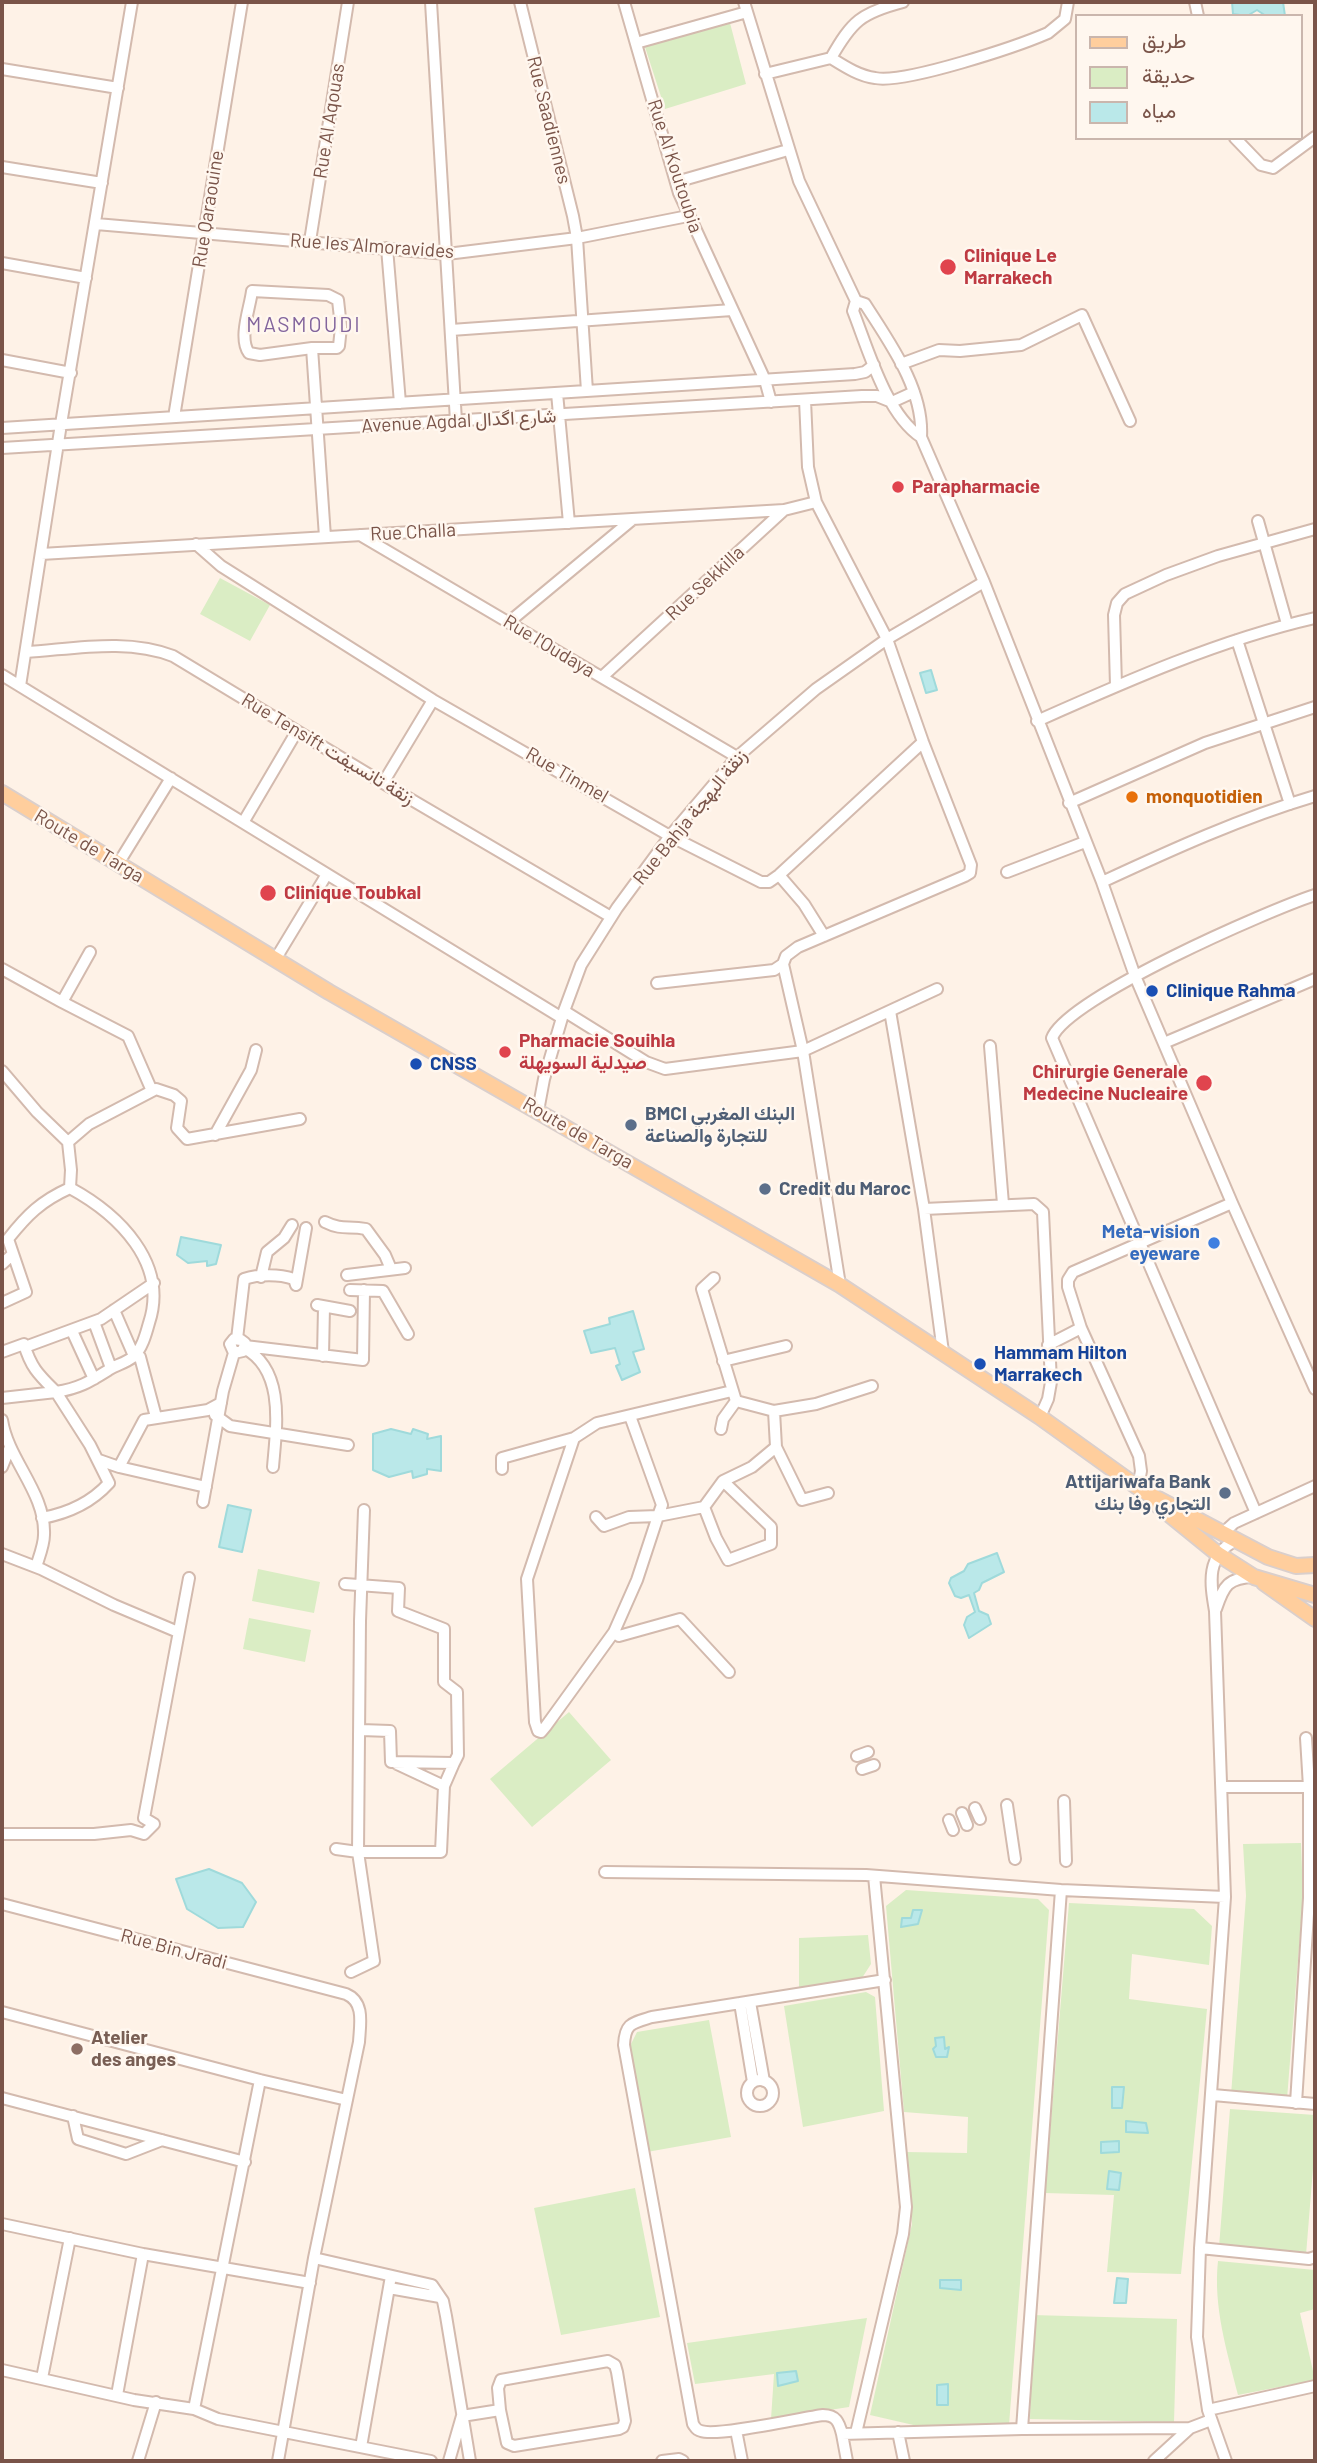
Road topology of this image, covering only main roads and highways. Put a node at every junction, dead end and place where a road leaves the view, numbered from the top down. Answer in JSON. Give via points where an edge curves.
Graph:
{"nodes":[{"id":1,"x":2,"y":793,"type":"edge"},
{"id":2,"x":1140,"y":1489,"type":"junction"},
{"id":3,"x":1315,"y":1565,"type":"edge"},
{"id":4,"x":1254,"y":1577,"type":"junction"},
{"id":5,"x":1315,"y":1595,"type":"edge"},
{"id":6,"x":1315,"y":1619,"type":"edge"}],
"edges":[{"from":1,"to":2,"type":"main road","name":"Route de Targa","via":[[275,960],[840,1284]]},
{"from":2,"to":3,"type":"main road","name":"Route de Targa","via":[[1268,1556],[1296,1566]]},
{"from":2,"to":4,"type":"main road","name":"Route de Targa","via":[[1218,1554]]},
{"from":4,"to":5,"type":"main road","name":"Route de Targa"},
{"from":4,"to":6,"type":"main road"}]}
